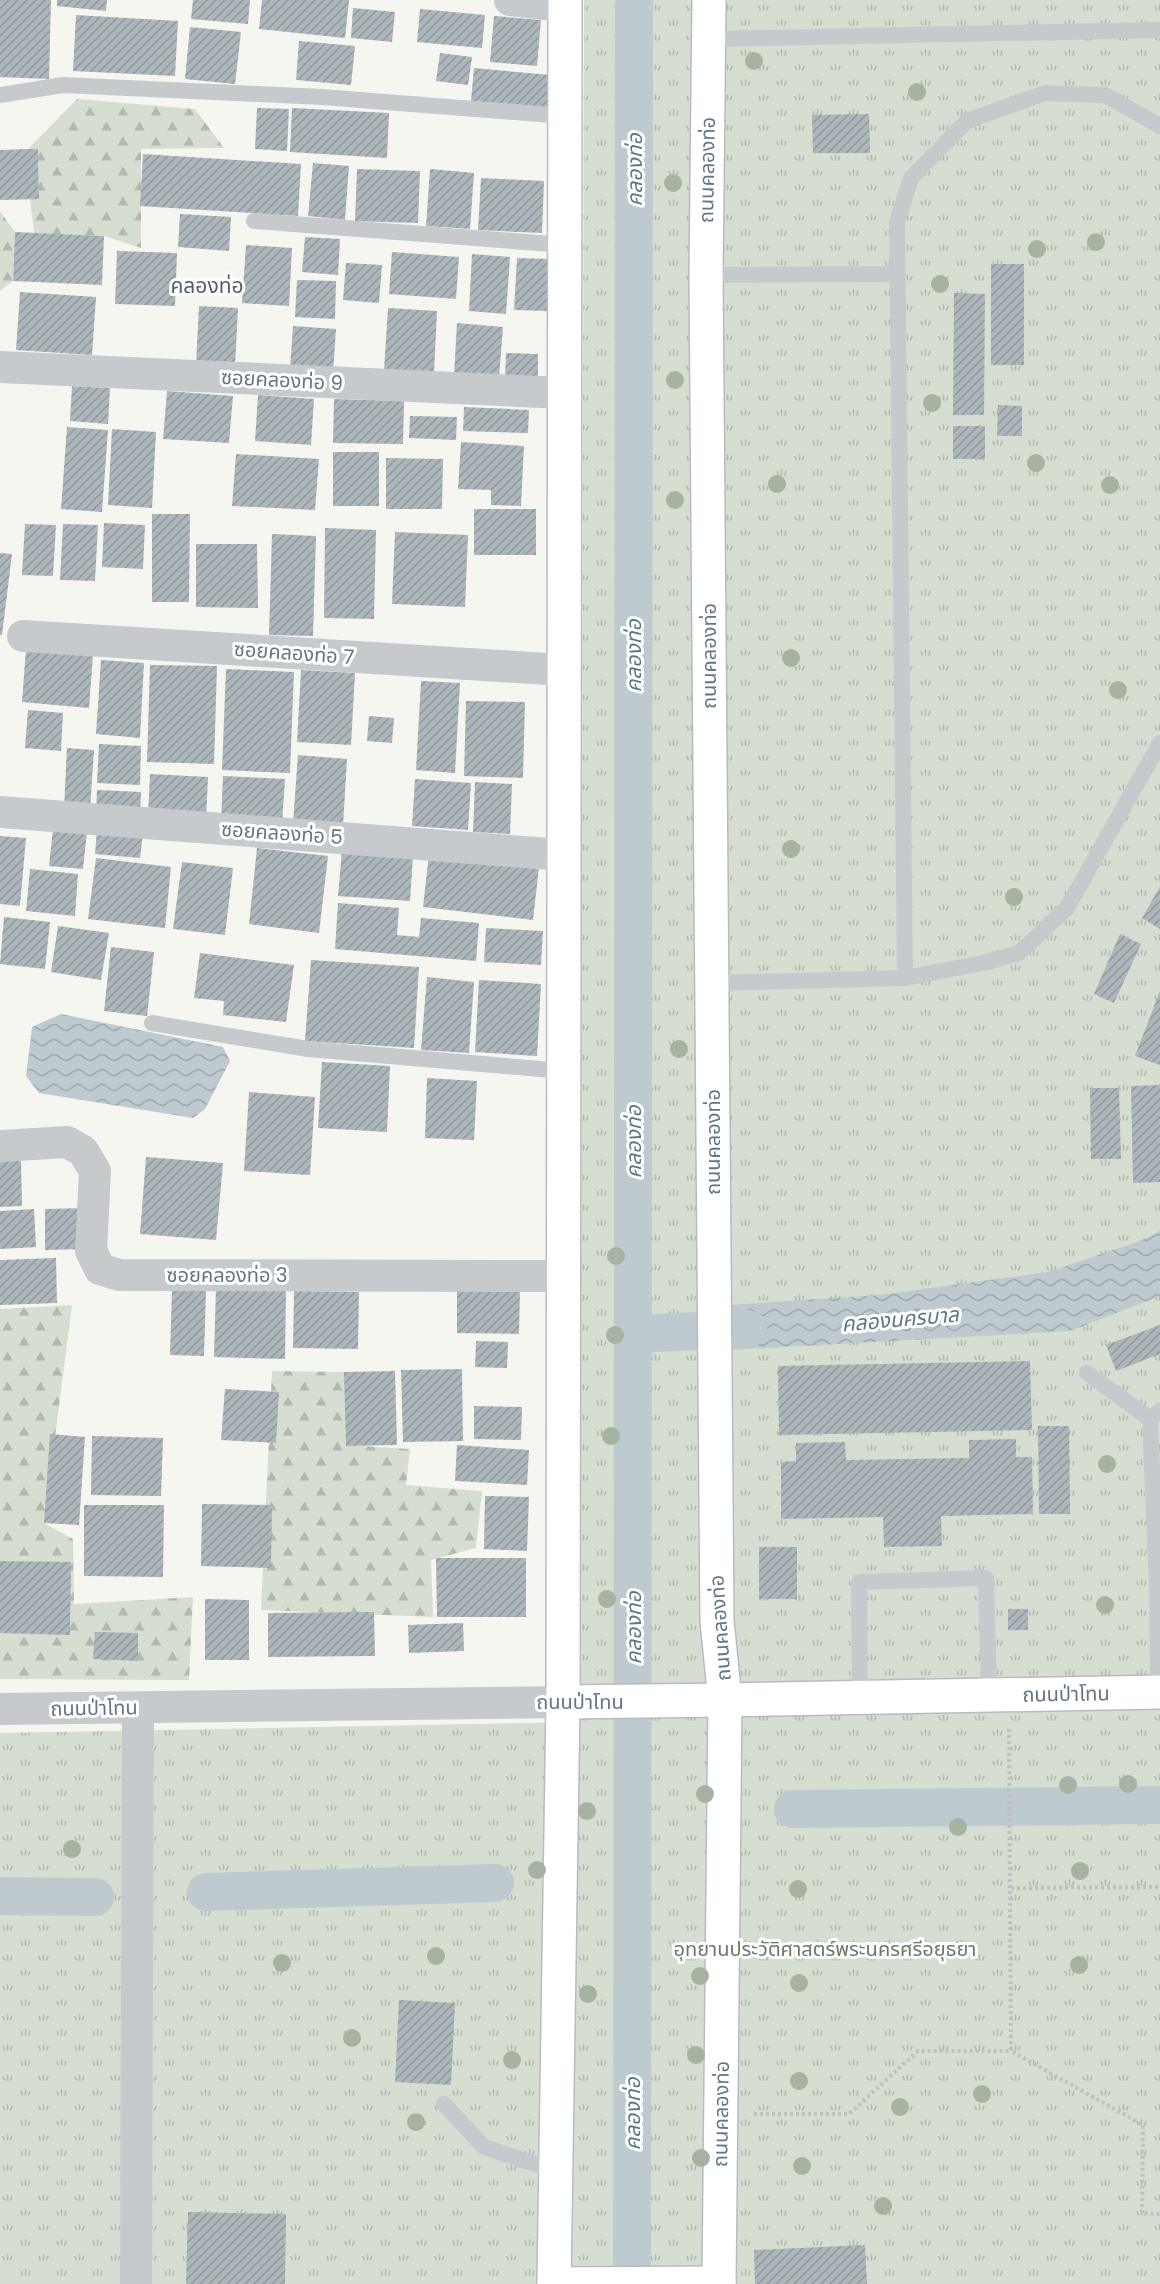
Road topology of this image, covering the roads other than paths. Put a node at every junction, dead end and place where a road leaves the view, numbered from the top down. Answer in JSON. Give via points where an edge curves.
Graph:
{"nodes":[{"id":1,"x":510,"y":0,"type":"edge"},
{"id":2,"x":709,"y":0,"type":"edge"},
{"id":3,"x":565,"y":3,"type":"edge"},
{"id":4,"x":1160,"y":30,"type":"edge"},
{"id":5,"x":709,"y":39,"type":"junction"},
{"id":6,"x":0,"y":95,"type":"edge"},
{"id":7,"x":565,"y":116,"type":"junction"},
{"id":8,"x":1160,"y":126,"type":"edge"},
{"id":9,"x":254,"y":221,"type":"dead end"},
{"id":10,"x":565,"y":245,"type":"junction"},
{"id":11,"x":897,"y":274,"type":"junction"},
{"id":12,"x":706,"y":275,"type":"junction"},
{"id":13,"x":0,"y":367,"type":"edge"},
{"id":14,"x":564,"y":393,"type":"junction"},
{"id":15,"x":23,"y":636,"type":"dead end"},
{"id":16,"x":564,"y":670,"type":"junction"},
{"id":17,"x":1160,"y":743,"type":"edge"},
{"id":18,"x":0,"y":812,"type":"edge"},
{"id":19,"x":563,"y":855,"type":"junction"},
{"id":20,"x":905,"y":978,"type":"junction"},
{"id":21,"x":712,"y":983,"type":"junction"},
{"id":22,"x":152,"y":1023,"type":"dead end"},
{"id":23,"x":564,"y":1071,"type":"junction"},
{"id":24,"x":0,"y":1146,"type":"edge"},
{"id":25,"x":563,"y":1275,"type":"junction"},
{"id":26,"x":1087,"y":1373,"type":"dead end"},
{"id":27,"x":1155,"y":1415,"type":"edge"},
{"id":28,"x":1159,"y":1692,"type":"edge"},
{"id":29,"x":999,"y":1696,"type":"junction"},
{"id":30,"x":860,"y":1698,"type":"junction"},
{"id":31,"x":725,"y":1700,"type":"junction"},
{"id":32,"x":572,"y":1702,"type":"junction"},
{"id":33,"x":138,"y":1708,"type":"junction"},
{"id":34,"x":0,"y":1709,"type":"edge"},
{"id":35,"x":444,"y":2104,"type":"dead end"},
{"id":36,"x":556,"y":2171,"type":"junction"},
{"id":37,"x":712,"y":2283,"type":"edge"},
{"id":38,"x":136,"y":2284,"type":"edge"},
{"id":39,"x":554,"y":2284,"type":"edge"},
{"id":40,"x":574,"y":2284,"type":"edge"}],
"edges":[{"from":1,"to":3,"type":"street"},
{"from":2,"to":5,"type":"street","name":"ถนนคลองท่อ"},
{"from":3,"to":7,"type":"street"},
{"from":4,"to":5,"type":"lane"},
{"from":5,"to":12,"type":"street","name":"ถนนคลองท่อ"},
{"from":6,"to":7,"type":"lane","via":[[63,84],[322,97]]},
{"from":7,"to":10,"type":"street"},
{"from":8,"to":11,"type":"lane","via":[[1105,95],[1044,93],[967,121],[911,178],[897,222]]},
{"from":9,"to":10,"type":"lane"},
{"from":10,"to":14,"type":"street"},
{"from":11,"to":12,"type":"lane"},
{"from":11,"to":20,"type":"lane"},
{"from":12,"to":21,"type":"street","name":"ถนนคลองท่อ"},
{"from":13,"to":14,"type":"street","name":"ซอยคลองท่อ 9"},
{"from":14,"to":16,"type":"street"},
{"from":15,"to":16,"type":"street","name":"ซอยคลองท่อ 7"},
{"from":16,"to":19,"type":"street"},
{"from":17,"to":20,"type":"lane","via":[[1067,908],[1019,953]]},
{"from":18,"to":19,"type":"street","name":"ซอยคลองท่อ 5"},
{"from":19,"to":23,"type":"street"},
{"from":20,"to":21,"type":"lane"},
{"from":21,"to":31,"type":"street","name":"ถนนคลองท่อ","via":[[717,1621]]},
{"from":22,"to":23,"type":"lane","via":[[308,1049]]},
{"from":23,"to":25,"type":"street"},
{"from":24,"to":25,"type":"street","name":"ซอยคลองท่อ 3","via":[[67,1142],[83,1151],[95,1171],[91,1251],[100,1269],[119,1275]]},
{"from":25,"to":32,"type":"street"},
{"from":26,"to":27,"type":"lane"},
{"from":27,"to":28,"type":"lane"},
{"from":28,"to":29,"type":"street","name":"ถนนป่าโทน"},
{"from":29,"to":30,"type":"street","name":"ถนนป่าโทน"},
{"from":29,"to":30,"type":"lane","via":[[986,1578],[859,1582]]},
{"from":30,"to":31,"type":"street","name":"ถนนป่าโทน"},
{"from":31,"to":32,"type":"street","name":"ถนนป่าโทน"},
{"from":31,"to":37,"type":"street","name":"ถนนคลองท่อ","via":[[721,2114]]},
{"from":32,"to":33,"type":"street","name":"ถนนป่าโทน"},
{"from":32,"to":36,"type":"street"},
{"from":33,"to":34,"type":"street","name":"ถนนป่าโทน"},
{"from":33,"to":38,"type":"street"},
{"from":35,"to":36,"type":"lane","via":[[484,2146]]},
{"from":36,"to":39,"type":"street"},
{"from":37,"to":40,"type":"street"},
{"from":39,"to":40,"type":"street"}]}
